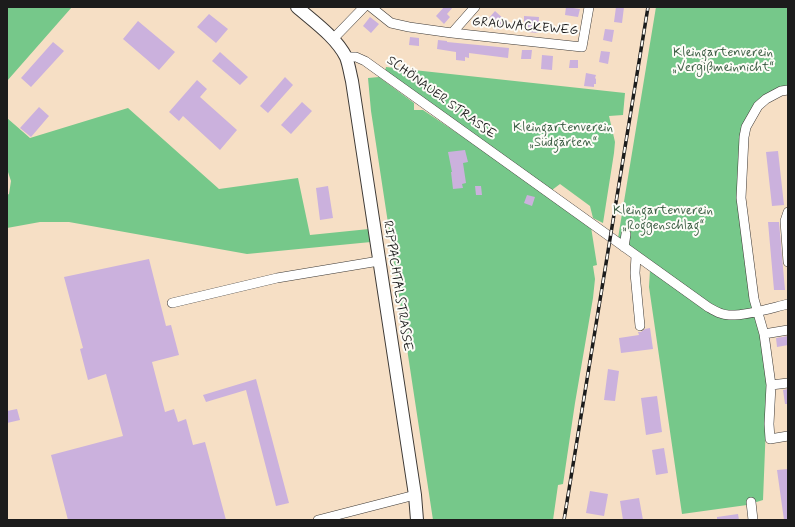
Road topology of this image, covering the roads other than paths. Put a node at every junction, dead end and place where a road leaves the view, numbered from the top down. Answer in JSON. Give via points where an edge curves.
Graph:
{"nodes":[{"id":1,"x":297,"y":7,"type":"edge"},
{"id":2,"x":364,"y":7,"type":"edge"},
{"id":3,"x":371,"y":7,"type":"edge"},
{"id":4,"x":475,"y":7,"type":"edge"},
{"id":5,"x":589,"y":7,"type":"edge"},
{"id":6,"x":452,"y":33,"type":"junction"},
{"id":7,"x":333,"y":39,"type":"junction"},
{"id":8,"x":346,"y":57,"type":"junction"},
{"id":9,"x":788,"y":90,"type":"edge"},
{"id":10,"x":788,"y":212,"type":"edge"},
{"id":11,"x":626,"y":234,"type":"dead end"},
{"id":12,"x":624,"y":247,"type":"junction"},
{"id":13,"x":636,"y":256,"type":"junction"},
{"id":14,"x":380,"y":261,"type":"junction"},
{"id":15,"x":788,"y":262,"type":"edge"},
{"id":16,"x":172,"y":303,"type":"dead end"},
{"id":17,"x":788,"y":304,"type":"edge"},
{"id":18,"x":758,"y":311,"type":"junction"},
{"id":19,"x":640,"y":326,"type":"dead end"},
{"id":20,"x":788,"y":330,"type":"edge"},
{"id":21,"x":764,"y":334,"type":"junction"},
{"id":22,"x":788,"y":383,"type":"edge"},
{"id":23,"x":771,"y":385,"type":"junction"},
{"id":24,"x":788,"y":436,"type":"edge"},
{"id":25,"x":415,"y":495,"type":"junction"},
{"id":26,"x":751,"y":502,"type":"dead end"},
{"id":27,"x":318,"y":520,"type":"edge"},
{"id":28,"x":417,"y":520,"type":"edge"},
{"id":29,"x":753,"y":520,"type":"edge"}],
"edges":[{"from":1,"to":7,"type":"main road"},
{"from":2,"to":7,"type":"street"},
{"from":3,"to":6,"type":"street","name":"GRAUWACKEWEG","via":[[391,23]]},
{"from":4,"to":6,"type":"street","name":"GRAUWACKEWEG"},
{"from":5,"to":6,"type":"street","name":"GRAUWACKEWEG","via":[[582,47]]},
{"from":7,"to":8,"type":"main road"},
{"from":8,"to":12,"type":"street","name":"SCHÖNAUER STRASSE","via":[[356,57],[365,61]]},
{"from":8,"to":14,"type":"main road","name":"RIPPACHTALSTRASSE"},
{"from":9,"to":18,"type":"street","via":[[781,91],[758,106],[746,127],[744,137],[741,198],[754,299]]},
{"from":10,"to":15,"type":"street","via":[[785,221]]},
{"from":11,"to":12,"type":"street"},
{"from":12,"to":13,"type":"street","name":"SCHÖNAUER STRASSE"},
{"from":13,"to":18,"type":"street","name":"SCHÖNAUER STRASSE","via":[[721,314],[738,315]]},
{"from":13,"to":19,"type":"street"},
{"from":14,"to":16,"type":"street","via":[[277,278]]},
{"from":14,"to":25,"type":"main road","name":"RIPPACHTALSTRASSE"},
{"from":17,"to":18,"type":"street","name":"SCHÖNAUER STRASSE"},
{"from":18,"to":21,"type":"street"},
{"from":20,"to":21,"type":"street"},
{"from":21,"to":23,"type":"street"},
{"from":22,"to":23,"type":"street"},
{"from":23,"to":24,"type":"street","via":[[770,439]]},
{"from":25,"to":27,"type":"street"},
{"from":25,"to":28,"type":"main road","name":"RIPPACHTALSTRASSE"},
{"from":26,"to":29,"type":"street"}]}
